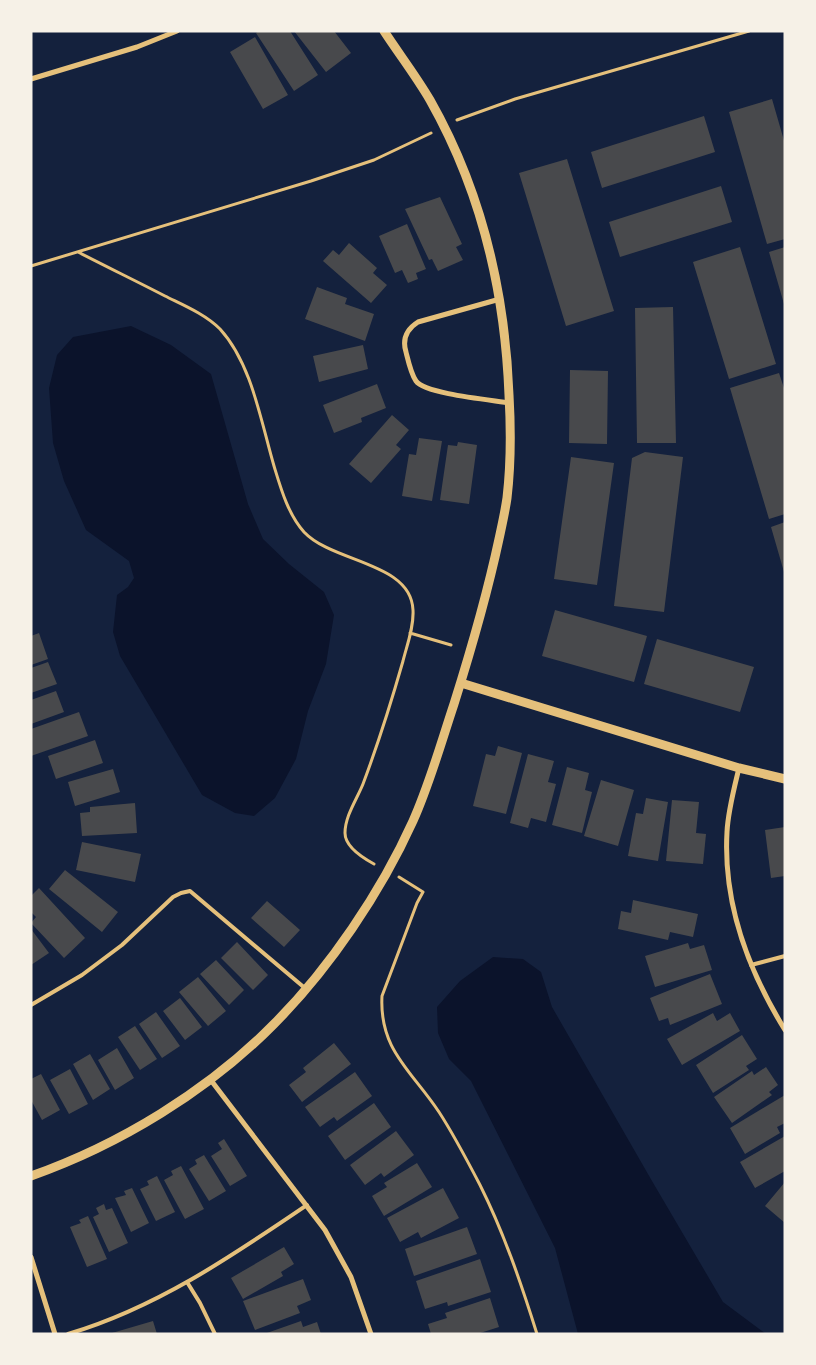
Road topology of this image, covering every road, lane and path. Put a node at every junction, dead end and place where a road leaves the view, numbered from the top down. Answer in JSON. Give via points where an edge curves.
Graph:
{"nodes":[{"id":1,"x":384,"y":31,"type":"edge"},
{"id":2,"x":748,"y":31,"type":"edge"},
{"id":3,"x":175,"y":32,"type":"edge"},
{"id":4,"x":31,"y":79,"type":"edge"},
{"id":5,"x":456,"y":120,"type":"dead end"},
{"id":6,"x":432,"y":132,"type":"dead end"},
{"id":7,"x":78,"y":252,"type":"junction"},
{"id":8,"x":31,"y":266,"type":"edge"},
{"id":9,"x":500,"y":299,"type":"junction"},
{"id":10,"x":510,"y":403,"type":"junction"},
{"id":11,"x":410,"y":633,"type":"junction"},
{"id":12,"x":451,"y":645,"type":"dead end"},
{"id":13,"x":460,"y":683,"type":"junction"},
{"id":14,"x":739,"y":768,"type":"junction"},
{"id":15,"x":785,"y":779,"type":"edge"},
{"id":16,"x":370,"y":861,"type":"dead end"},
{"id":17,"x":404,"y":880,"type":"dead end"},
{"id":18,"x":785,"y":956,"type":"edge"},
{"id":19,"x":750,"y":965,"type":"junction"},
{"id":20,"x":306,"y":989,"type":"junction"},
{"id":21,"x":31,"y":1005,"type":"edge"},
{"id":22,"x":785,"y":1030,"type":"edge"},
{"id":23,"x":210,"y":1079,"type":"junction"},
{"id":24,"x":31,"y":1176,"type":"edge"},
{"id":25,"x":307,"y":1205,"type":"junction"},
{"id":26,"x":31,"y":1257,"type":"edge"},
{"id":27,"x":187,"y":1282,"type":"junction"},
{"id":28,"x":55,"y":1334,"type":"edge"},
{"id":29,"x":68,"y":1334,"type":"edge"},
{"id":30,"x":215,"y":1334,"type":"edge"},
{"id":31,"x":371,"y":1334,"type":"edge"},
{"id":32,"x":537,"y":1334,"type":"edge"}],
"edges":[{"from":1,"to":9,"type":"street","via":[[430,101],[454,150],[478,209]]},
{"from":2,"to":5,"type":"path","via":[[515,99]]},
{"from":3,"to":4,"type":"street"},
{"from":6,"to":7,"type":"path","via":[[374,160]]},
{"from":7,"to":8,"type":"path"},
{"from":7,"to":11,"type":"path","via":[[197,312],[218,327],[231,342],[249,380],[278,481],[295,520],[313,540],[328,549],[388,573],[400,582],[408,591],[413,608]]},
{"from":9,"to":10,"type":"street","via":[[508,356]]},
{"from":9,"to":10,"type":"street","via":[[418,322],[410,327],[404,342],[420,385],[432,391]]},
{"from":10,"to":13,"type":"street","via":[[507,499],[493,566]]},
{"from":11,"to":12,"type":"path"},
{"from":11,"to":16,"type":"path","via":[[393,697],[345,834],[355,852]]},
{"from":13,"to":14,"type":"street"},
{"from":13,"to":20,"type":"street","via":[[428,782],[402,842],[367,905]]},
{"from":14,"to":15,"type":"street"},
{"from":14,"to":19,"type":"street","via":[[728,822],[728,876],[734,916]]},
{"from":17,"to":32,"type":"path","via":[[423,892],[382,996],[382,1024],[398,1058],[438,1112],[486,1197],[506,1240]]},
{"from":18,"to":19,"type":"lane"},
{"from":19,"to":22,"type":"street"},
{"from":20,"to":21,"type":"lane","via":[[190,892],[174,897],[122,945],[82,975]]},
{"from":20,"to":23,"type":"street","via":[[274,1024]]},
{"from":23,"to":24,"type":"street","via":[[125,1134],[63,1165]]},
{"from":23,"to":25,"type":"street"},
{"from":25,"to":27,"type":"lane","via":[[217,1266]]},
{"from":25,"to":31,"type":"street","via":[[348,1270]]},
{"from":26,"to":28,"type":"street"},
{"from":27,"to":29,"type":"lane","via":[[164,1296]]},
{"from":27,"to":30,"type":"lane"}]}
